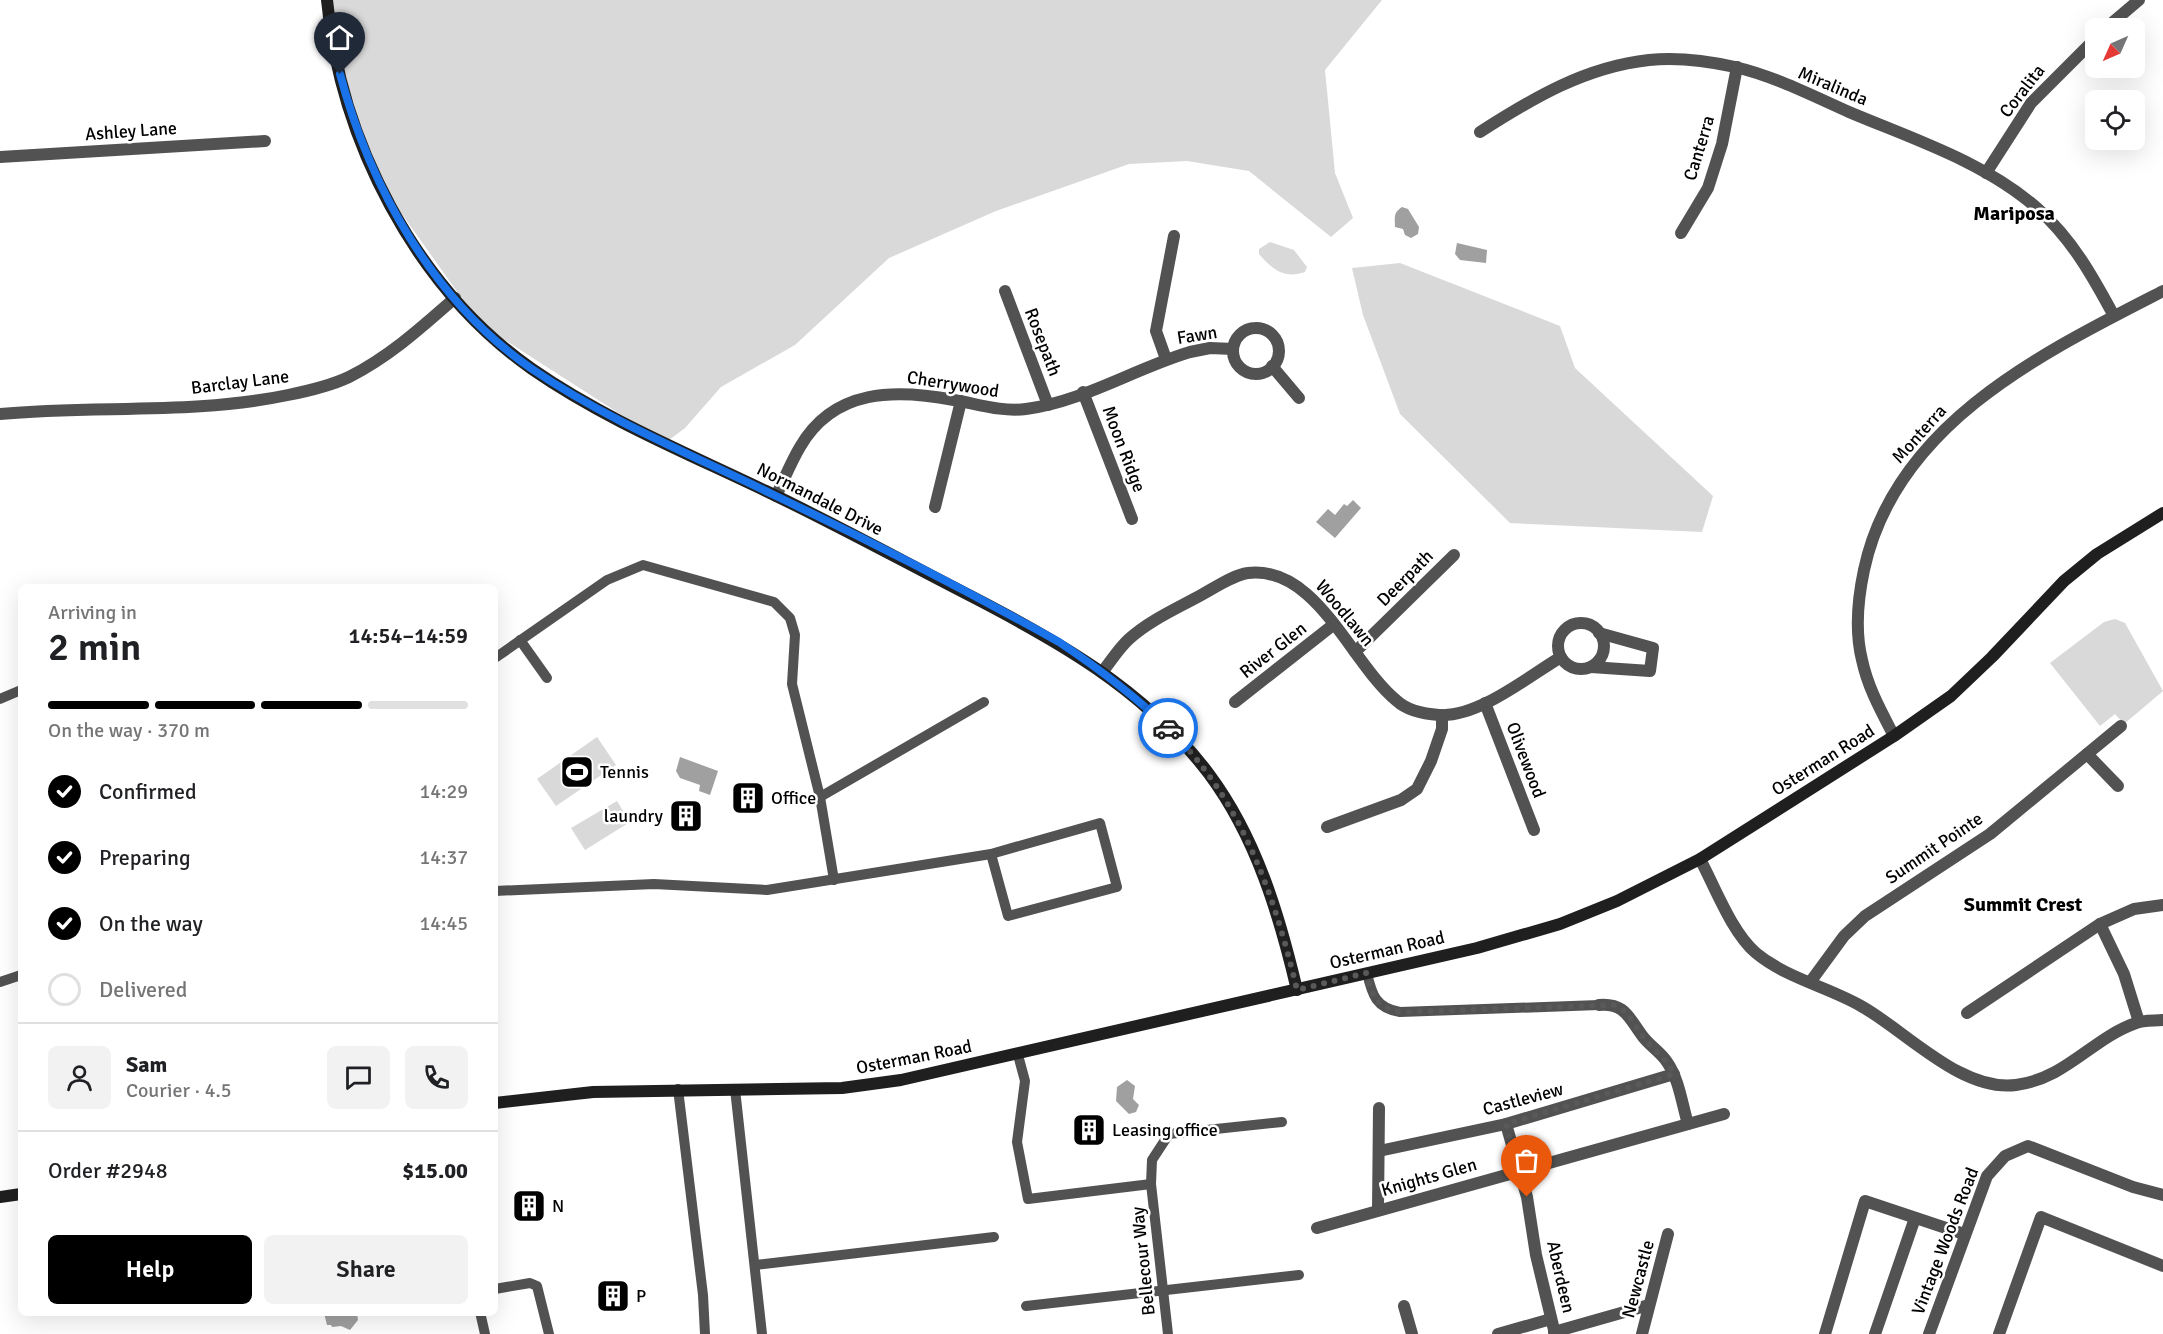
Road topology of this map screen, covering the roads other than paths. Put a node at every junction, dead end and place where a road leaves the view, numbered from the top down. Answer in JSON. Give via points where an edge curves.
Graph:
{"nodes":[{"id":1,"x":327,"y":0,"type":"edge"},
{"id":2,"x":2139,"y":0,"type":"edge"},
{"id":3,"x":2118,"y":18,"type":"edge"},
{"id":4,"x":2085,"y":49,"type":"edge"},
{"id":5,"x":1737,"y":67,"type":"junction"},
{"id":6,"x":1480,"y":132,"type":"dead end"},
{"id":7,"x":265,"y":141,"type":"dead end"},
{"id":8,"x":0,"y":158,"type":"edge"},
{"id":9,"x":1986,"y":173,"type":"junction"},
{"id":10,"x":1681,"y":233,"type":"dead end"},
{"id":11,"x":1174,"y":236,"type":"dead end"},
{"id":12,"x":1005,"y":291,"type":"dead end"},
{"id":13,"x":2163,"y":291,"type":"edge"},
{"id":14,"x":455,"y":298,"type":"junction"},
{"id":15,"x":2114,"y":316,"type":"junction"},
{"id":16,"x":1233,"y":349,"type":"junction"},
{"id":17,"x":1166,"y":359,"type":"junction"},
{"id":18,"x":1272,"y":366,"type":"junction"},
{"id":19,"x":1083,"y":392,"type":"junction"},
{"id":20,"x":1299,"y":398,"type":"dead end"},
{"id":21,"x":962,"y":401,"type":"junction"},
{"id":22,"x":1048,"y":405,"type":"junction"},
{"id":23,"x":0,"y":414,"type":"edge"},
{"id":24,"x":776,"y":496,"type":"junction"},
{"id":25,"x":935,"y":507,"type":"dead end"},
{"id":26,"x":2163,"y":513,"type":"edge"},
{"id":27,"x":1132,"y":519,"type":"dead end"},
{"id":28,"x":1454,"y":555,"type":"dead end"},
{"id":29,"x":1333,"y":625,"type":"junction"},
{"id":30,"x":1599,"y":633,"type":"junction"},
{"id":31,"x":520,"y":640,"type":"junction"},
{"id":32,"x":1355,"y":652,"type":"junction"},
{"id":33,"x":498,"y":656,"type":"edge"},
{"id":34,"x":1561,"y":657,"type":"junction"},
{"id":35,"x":1591,"y":667,"type":"junction"},
{"id":36,"x":1103,"y":671,"type":"junction"},
{"id":37,"x":546,"y":678,"type":"dead end"},
{"id":38,"x":18,"y":691,"type":"edge"},
{"id":39,"x":0,"y":699,"type":"edge"},
{"id":40,"x":984,"y":702,"type":"dead end"},
{"id":41,"x":1235,"y":702,"type":"dead end"},
{"id":42,"x":1485,"y":704,"type":"junction"},
{"id":43,"x":1442,"y":715,"type":"junction"},
{"id":44,"x":2121,"y":726,"type":"dead end"},
{"id":45,"x":1894,"y":736,"type":"junction"},
{"id":46,"x":2087,"y":754,"type":"junction"},
{"id":47,"x":2118,"y":786,"type":"dead end"},
{"id":48,"x":820,"y":797,"type":"junction"},
{"id":49,"x":1327,"y":827,"type":"dead end"},
{"id":50,"x":1534,"y":830,"type":"dead end"},
{"id":51,"x":991,"y":854,"type":"junction"},
{"id":52,"x":1700,"y":859,"type":"junction"},
{"id":53,"x":834,"y":880,"type":"junction"},
{"id":54,"x":498,"y":891,"type":"edge"},
{"id":55,"x":2163,"y":905,"type":"edge"},
{"id":56,"x":2100,"y":924,"type":"junction"},
{"id":57,"x":1366,"y":973,"type":"junction"},
{"id":58,"x":18,"y":976,"type":"edge"},
{"id":59,"x":1811,"y":981,"type":"junction"},
{"id":60,"x":0,"y":982,"type":"edge"},
{"id":61,"x":1297,"y":990,"type":"junction"},
{"id":62,"x":1599,"y":1005,"type":"joint"},
{"id":63,"x":1967,"y":1013,"type":"dead end"},
{"id":64,"x":2163,"y":1020,"type":"edge"},
{"id":65,"x":2139,"y":1022,"type":"junction"},
{"id":66,"x":1018,"y":1055,"type":"junction"},
{"id":67,"x":1674,"y":1074,"type":"junction"},
{"id":68,"x":678,"y":1089,"type":"junction"},
{"id":69,"x":735,"y":1089,"type":"junction"},
{"id":70,"x":498,"y":1103,"type":"edge"},
{"id":71,"x":1379,"y":1108,"type":"dead end"},
{"id":72,"x":1724,"y":1114,"type":"dead end"},
{"id":73,"x":1282,"y":1122,"type":"dead end"},
{"id":74,"x":1506,"y":1124,"type":"junction"},
{"id":75,"x":1688,"y":1124,"type":"junction"},
{"id":76,"x":1379,"y":1151,"type":"junction"},
{"id":77,"x":1520,"y":1170,"type":"junction"},
{"id":78,"x":1151,"y":1184,"type":"junction"},
{"id":79,"x":18,"y":1194,"type":"edge"},
{"id":80,"x":2163,"y":1195,"type":"edge"},
{"id":81,"x":0,"y":1197,"type":"edge"},
{"id":82,"x":1378,"y":1209,"type":"junction"},
{"id":83,"x":1915,"y":1218,"type":"junction"},
{"id":84,"x":1317,"y":1228,"type":"dead end"},
{"id":85,"x":1668,"y":1234,"type":"dead end"},
{"id":86,"x":1964,"y":1234,"type":"junction"},
{"id":87,"x":994,"y":1237,"type":"dead end"},
{"id":88,"x":755,"y":1265,"type":"junction"},
{"id":89,"x":2163,"y":1266,"type":"edge"},
{"id":90,"x":1299,"y":1275,"type":"dead end"},
{"id":91,"x":498,"y":1288,"type":"edge"},
{"id":92,"x":1163,"y":1290,"type":"junction"},
{"id":93,"x":1649,"y":1305,"type":"junction"},
{"id":94,"x":1026,"y":1306,"type":"dead end"},
{"id":95,"x":1404,"y":1306,"type":"dead end"},
{"id":96,"x":481,"y":1316,"type":"edge"},
{"id":97,"x":1551,"y":1319,"type":"junction"},
{"id":98,"x":1555,"y":1333,"type":"edge"},
{"id":99,"x":485,"y":1334,"type":"edge"},
{"id":100,"x":549,"y":1334,"type":"edge"},
{"id":101,"x":705,"y":1334,"type":"edge"},
{"id":102,"x":762,"y":1334,"type":"edge"},
{"id":103,"x":1168,"y":1334,"type":"edge"},
{"id":104,"x":1412,"y":1334,"type":"edge"},
{"id":105,"x":1498,"y":1334,"type":"edge"},
{"id":106,"x":1642,"y":1334,"type":"edge"},
{"id":107,"x":1825,"y":1334,"type":"edge"},
{"id":108,"x":1875,"y":1334,"type":"edge"},
{"id":109,"x":1929,"y":1334,"type":"edge"},
{"id":110,"x":1999,"y":1334,"type":"edge"}],
"edges":[{"from":1,"to":14,"type":"street","name":"Normandale Drive","via":[[330,37],[361,143],[405,230]]},
{"from":2,"to":3,"type":"street"},
{"from":4,"to":9,"type":"street","name":"Coralita","via":[[2031,103]]},
{"from":5,"to":6,"type":"street","name":"Miralinda","via":[[1651,60],[1614,66],[1569,80]]},
{"from":5,"to":9,"type":"street","name":"Miralinda"},
{"from":5,"to":10,"type":"street","name":"Canterra","via":[[1722,144],[1708,188]]},
{"from":7,"to":8,"type":"street","name":"Ashley Lane"},
{"from":9,"to":15,"type":"street","name":"Miralinda","via":[[2018,193],[2056,227],[2075,250]]},
{"from":11,"to":17,"type":"street","via":[[1156,331]]},
{"from":12,"to":22,"type":"street","name":"Rosepath"},
{"from":13,"to":15,"type":"street","name":"Monterra"},
{"from":14,"to":23,"type":"street","name":"Barclay Lane","via":[[394,350],[348,377],[307,391],[208,406]]},
{"from":14,"to":24,"type":"street","name":"Normandale Drive","via":[[530,368],[627,424]]},
{"from":15,"to":45,"type":"street","name":"Monterra","via":[[2053,348],[1948,425],[1911,464],[1883,510],[1859,591],[1859,632],[1862,660],[1874,697]]},
{"from":16,"to":17,"type":"street","name":"Fawn","via":[[1210,348]]},
{"from":16,"to":18,"type":"street","name":"Fawn","via":[[1244,370],[1259,373]]},
{"from":16,"to":18,"type":"street","name":"Fawn","via":[[1246,330],[1269,332],[1279,352]]},
{"from":17,"to":19,"type":"street","name":"Cherrywood"},
{"from":18,"to":20,"type":"street"},
{"from":19,"to":22,"type":"street","name":"Cherrywood"},
{"from":19,"to":27,"type":"street","name":"Moon Ridge"},
{"from":21,"to":22,"type":"street","name":"Cherrywood","via":[[1008,410]]},
{"from":21,"to":24,"type":"street","name":"Cherrywood","via":[[909,392],[867,396],[850,403],[829,414],[812,430]]},
{"from":21,"to":25,"type":"street"},
{"from":24,"to":36,"type":"street","name":"Normandale Drive","via":[[1031,627]]},
{"from":26,"to":45,"type":"street","name":"Osterman Road","via":[[2097,554],[2064,580],[1951,696]]},
{"from":28,"to":32,"type":"street","name":"Deerpath"},
{"from":29,"to":32,"type":"street","name":"Woodlawn"},
{"from":29,"to":36,"type":"street","name":"Woodlawn","via":[[1296,585],[1270,573],[1246,573],[1166,614],[1129,639]]},
{"from":29,"to":41,"type":"street","name":"River Glen"},
{"from":30,"to":34,"type":"street","via":[[1586,624],[1571,626],[1560,637]]},
{"from":30,"to":35,"type":"street","via":[[1603,640],[1602,655]]},
{"from":30,"to":35,"type":"street","via":[[1653,648],[1650,671]]},
{"from":31,"to":33,"type":"lane"},
{"from":31,"to":37,"type":"lane"},
{"from":31,"to":48,"type":"lane","via":[[607,579],[643,565],[774,602],[790,618],[795,635],[792,684]]},
{"from":32,"to":43,"type":"street","name":"Woodlawn","via":[[1398,702],[1415,711]]},
{"from":34,"to":35,"type":"street","via":[[1576,668]]},
{"from":34,"to":42,"type":"street","name":"Woodlawn"},
{"from":36,"to":61,"type":"street","name":"Normandale Drive","via":[[1140,700],[1178,738],[1234,812],[1273,903]]},
{"from":38,"to":39,"type":"lane"},
{"from":40,"to":48,"type":"lane"},
{"from":42,"to":43,"type":"street","name":"Woodlawn"},
{"from":42,"to":50,"type":"street","name":"Olivewood"},
{"from":43,"to":49,"type":"street","via":[[1442,729],[1417,789],[1401,800]]},
{"from":44,"to":46,"type":"street","name":"Summit Pointe"},
{"from":45,"to":52,"type":"street","name":"Osterman Road"},
{"from":46,"to":47,"type":"street"},
{"from":46,"to":59,"type":"street","name":"Summit Pointe","via":[[1990,834],[1865,916],[1844,936]]},
{"from":48,"to":53,"type":"lane"},
{"from":51,"to":51,"type":"lane","via":[[1008,916],[1117,887],[1100,823]]},
{"from":51,"to":53,"type":"lane"},
{"from":52,"to":57,"type":"street","name":"Osterman Road","via":[[1560,924]]},
{"from":52,"to":59,"type":"street","via":[[1742,937],[1783,970]]},
{"from":53,"to":54,"type":"lane","via":[[767,890],[654,885]]},
{"from":55,"to":56,"type":"street","via":[[2134,909]]},
{"from":56,"to":63,"type":"street"},
{"from":56,"to":65,"type":"street","via":[[2124,974]]},
{"from":57,"to":61,"type":"street","name":"Osterman Road"},
{"from":57,"to":62,"type":"lane","via":[[1377,1002],[1400,1012]]},
{"from":58,"to":60,"type":"lane"},
{"from":59,"to":65,"type":"street","via":[[1861,1005],[1948,1066],[1995,1084],[2013,1085],[2048,1078]]},
{"from":61,"to":66,"type":"street","name":"Osterman Road"},
{"from":62,"to":67,"type":"street","via":[[1614,1005],[1628,1013]]},
{"from":64,"to":65,"type":"street"},
{"from":66,"to":69,"type":"street","name":"Osterman Road","via":[[901,1080],[842,1088]]},
{"from":66,"to":78,"type":"lane","name":"Bellecour Way","via":[[1025,1081],[1017,1142],[1028,1199]]},
{"from":67,"to":74,"type":"street","name":"Castleview"},
{"from":67,"to":75,"type":"street"},
{"from":68,"to":69,"type":"street","name":"Osterman Road"},
{"from":68,"to":70,"type":"street","name":"Osterman Road","via":[[593,1092]]},
{"from":68,"to":101,"type":"lane"},
{"from":69,"to":88,"type":"lane"},
{"from":71,"to":76,"type":"street"},
{"from":72,"to":75,"type":"street","name":"Knights Glen"},
{"from":73,"to":78,"type":"lane","name":"Bellecour Way","via":[[1169,1134],[1152,1160]]},
{"from":74,"to":76,"type":"street","name":"Castleview"},
{"from":74,"to":77,"type":"street","name":"Aberdeen"},
{"from":75,"to":77,"type":"street","name":"Knights Glen"},
{"from":76,"to":82,"type":"street"},
{"from":77,"to":82,"type":"street","name":"Knights Glen"},
{"from":77,"to":97,"type":"street","name":"Aberdeen"},
{"from":78,"to":92,"type":"lane","name":"Bellecour Way"},
{"from":79,"to":81,"type":"street"},
{"from":80,"to":86,"type":"street","name":"Vintage Woods Road","via":[[2028,1146],[1994,1164]]},
{"from":82,"to":84,"type":"street","name":"Knights Glen"},
{"from":83,"to":86,"type":"street"},
{"from":83,"to":107,"type":"street","via":[[1865,1201]]},
{"from":83,"to":108,"type":"street"},
{"from":85,"to":93,"type":"street","name":"Newcastle"},
{"from":86,"to":109,"type":"street","name":"Vintage Woods Road"},
{"from":87,"to":88,"type":"lane"},
{"from":88,"to":102,"type":"lane"},
{"from":89,"to":110,"type":"street","via":[[2041,1217]]},
{"from":90,"to":92,"type":"lane"},
{"from":91,"to":100,"type":"lane","via":[[530,1283],[537,1286]]},
{"from":92,"to":94,"type":"lane"},
{"from":92,"to":103,"type":"lane","name":"Bellecour Way"},
{"from":93,"to":98,"type":"street"},
{"from":93,"to":106,"type":"street","name":"Newcastle"},
{"from":95,"to":104,"type":"street"},
{"from":96,"to":99,"type":"lane"},
{"from":97,"to":98,"type":"street","name":"Aberdeen"},
{"from":97,"to":105,"type":"street"}]}
